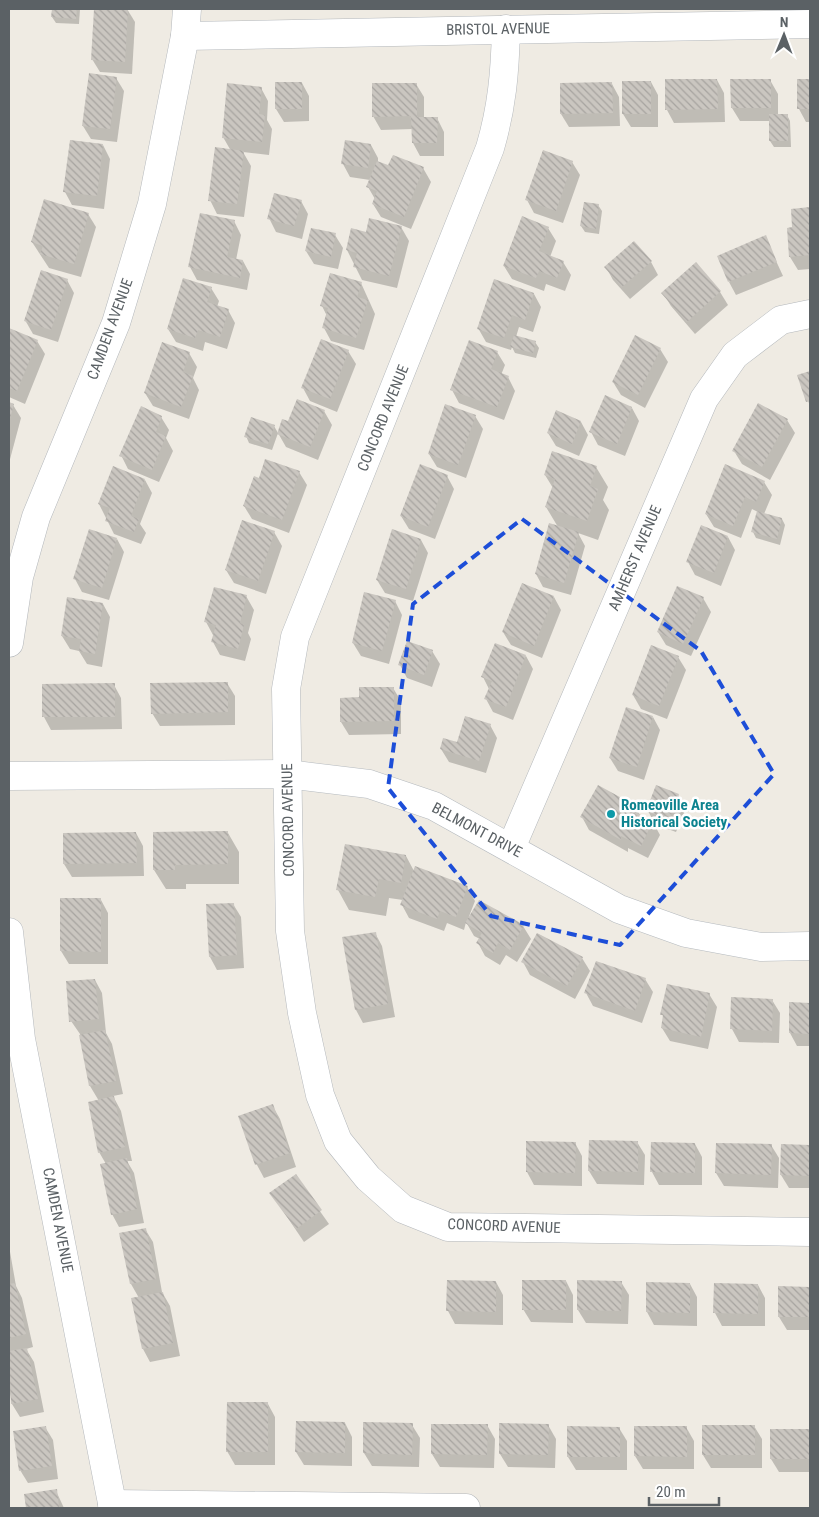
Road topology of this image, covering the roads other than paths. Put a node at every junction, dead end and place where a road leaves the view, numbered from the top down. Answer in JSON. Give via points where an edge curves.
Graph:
{"nodes":[{"id":1,"x":187,"y":9,"type":"edge"},
{"id":2,"x":810,"y":24,"type":"edge"},
{"id":3,"x":506,"y":29,"type":"junction"},
{"id":4,"x":185,"y":36,"type":"junction"},
{"id":5,"x":810,"y":314,"type":"edge"},
{"id":6,"x":9,"y":643,"type":"edge"},
{"id":7,"x":287,"y":774,"type":"junction"},
{"id":8,"x":9,"y":776,"type":"edge"},
{"id":9,"x":511,"y":848,"type":"junction"},
{"id":10,"x":9,"y":932,"type":"edge"},
{"id":11,"x":810,"y":946,"type":"edge"},
{"id":12,"x":810,"y":1232,"type":"edge"},
{"id":13,"x":112,"y":1506,"type":"edge"},
{"id":14,"x":466,"y":1508,"type":"edge"}],
"edges":[{"from":1,"to":4,"type":"street","name":"CAMDEN AVENUE"},
{"from":2,"to":3,"type":"street","name":"BRISTOL AVENUE"},
{"from":3,"to":4,"type":"street","name":"BRISTOL AVENUE"},
{"from":3,"to":7,"type":"street","name":"CONCORD AVENUE","via":[[505,84],[490,148],[295,637],[286,689]]},
{"from":4,"to":6,"type":"street","name":"CAMDEN AVENUE","via":[[152,204],[116,323],[36,517],[19,576]]},
{"from":5,"to":9,"type":"street","name":"AMHERST AVENUE","via":[[781,320],[735,354],[704,399]]},
{"from":7,"to":8,"type":"street","name":"BELMONT DRIVE"},
{"from":7,"to":9,"type":"street","name":"BELMONT DRIVE","via":[[369,784],[434,806]]},
{"from":7,"to":12,"type":"street","name":"CONCORD AVENUE","via":[[290,931],[302,1013],[320,1095],[338,1141],[368,1178],[403,1208],[448,1227]]},
{"from":9,"to":11,"type":"street","name":"BELMONT DRIVE","via":[[619,909],[686,933],[761,947]]},
{"from":10,"to":13,"type":"street","name":"CAMDEN AVENUE","via":[[21,1039]]},
{"from":13,"to":14,"type":"street"}]}
